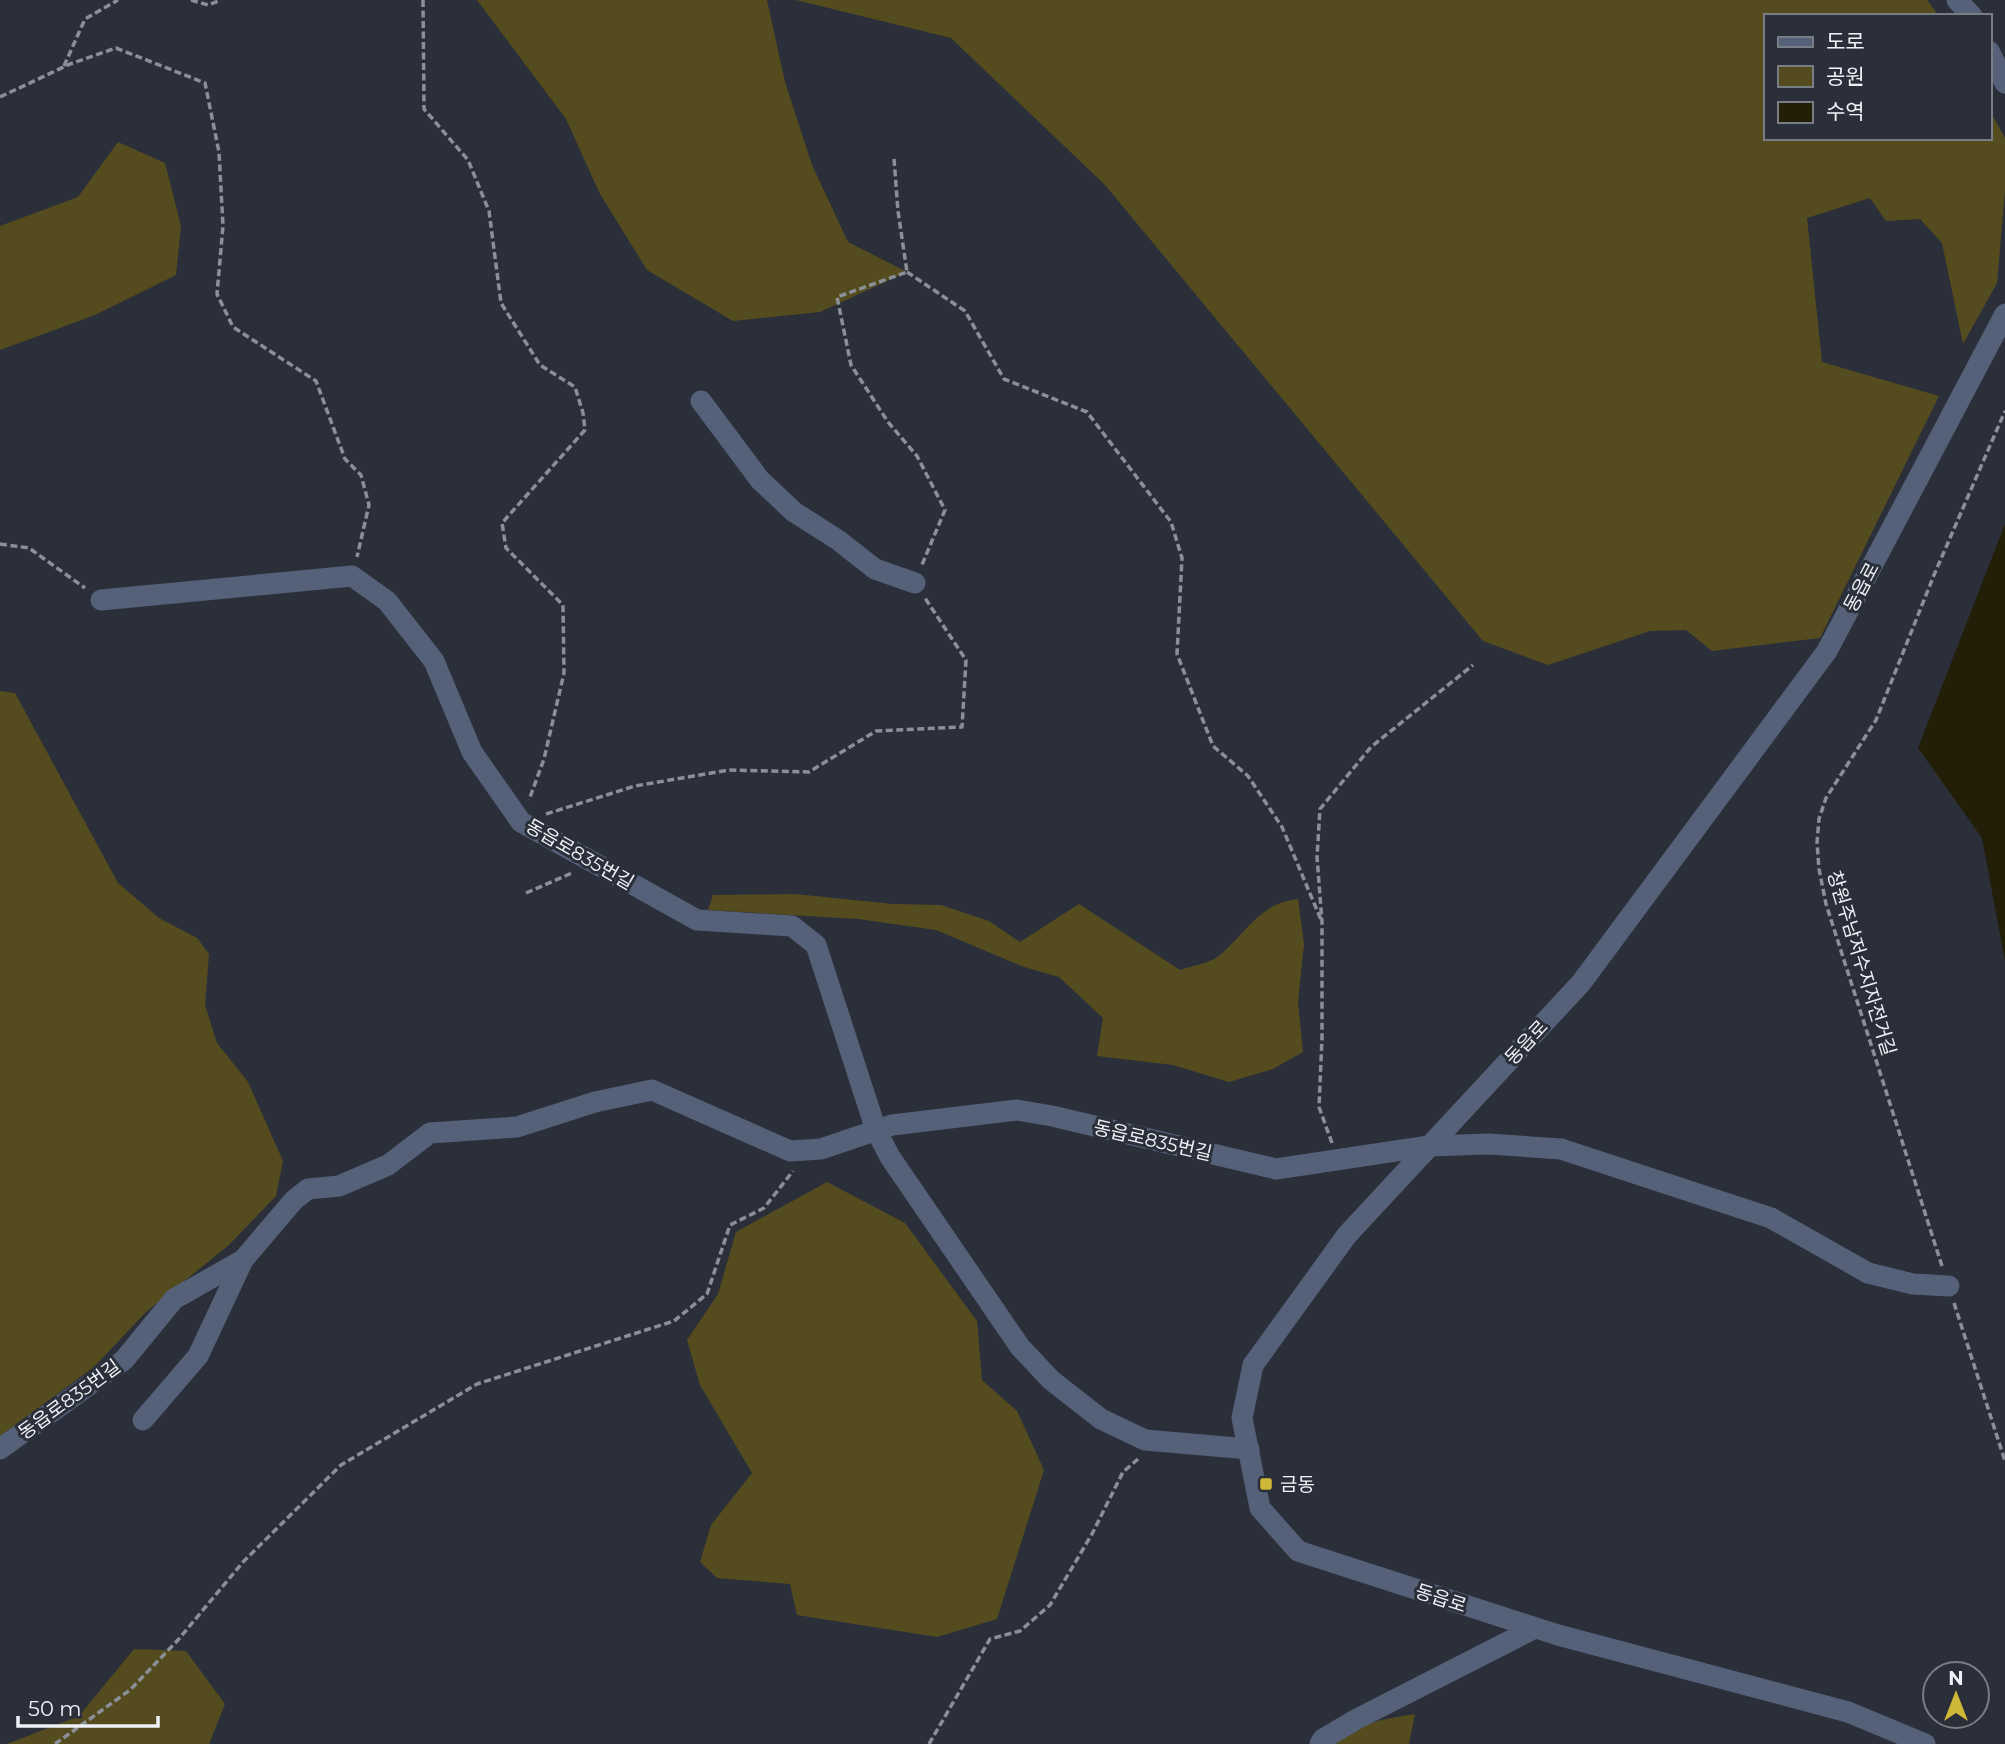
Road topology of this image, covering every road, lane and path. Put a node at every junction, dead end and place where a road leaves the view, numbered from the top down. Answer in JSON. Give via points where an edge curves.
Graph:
{"nodes":[{"id":1,"x":118,"y":0,"type":"edge"},
{"id":2,"x":191,"y":0,"type":"edge"},
{"id":3,"x":221,"y":0,"type":"edge"},
{"id":4,"x":423,"y":0,"type":"edge"},
{"id":5,"x":1957,"y":0,"type":"edge"},
{"id":6,"x":1970,"y":14,"type":"edge"},
{"id":7,"x":1991,"y":55,"type":"edge"},
{"id":8,"x":63,"y":68,"type":"junction"},
{"id":9,"x":2005,"y":83,"type":"edge"},
{"id":10,"x":0,"y":97,"type":"edge"},
{"id":11,"x":894,"y":159,"type":"dead end"},
{"id":12,"x":907,"y":272,"type":"junction"},
{"id":13,"x":2005,"y":314,"type":"edge"},
{"id":14,"x":701,"y":401,"type":"dead end"},
{"id":15,"x":2005,"y":411,"type":"edge"},
{"id":16,"x":0,"y":544,"type":"edge"},
{"id":17,"x":352,"y":576,"type":"junction"},
{"id":18,"x":915,"y":583,"type":"junction"},
{"id":19,"x":101,"y":600,"type":"joint"},
{"id":20,"x":1472,"y":665,"type":"dead end"},
{"id":21,"x":521,"y":822,"type":"junction"},
{"id":22,"x":596,"y":863,"type":"junction"},
{"id":23,"x":526,"y":893,"type":"dead end"},
{"id":24,"x":1322,"y":922,"type":"junction"},
{"id":25,"x":876,"y":1130,"type":"junction"},
{"id":26,"x":1429,"y":1146,"type":"junction"},
{"id":27,"x":809,"y":1150,"type":"junction"},
{"id":28,"x":1337,"y":1159,"type":"junction"},
{"id":29,"x":243,"y":1260,"type":"junction"},
{"id":30,"x":1949,"y":1286,"type":"junction"},
{"id":31,"x":143,"y":1420,"type":"dead end"},
{"id":32,"x":1158,"y":1441,"type":"junction"},
{"id":33,"x":0,"y":1449,"type":"edge"},
{"id":34,"x":1249,"y":1449,"type":"junction"},
{"id":35,"x":2005,"y":1461,"type":"edge"},
{"id":36,"x":1535,"y":1628,"type":"junction"},
{"id":37,"x":55,"y":1744,"type":"edge"},
{"id":38,"x":929,"y":1744,"type":"edge"},
{"id":39,"x":1320,"y":1744,"type":"edge"},
{"id":40,"x":1925,"y":1744,"type":"edge"}],
"edges":[{"from":1,"to":8,"type":"path","via":[[85,19]]},
{"from":2,"to":3,"type":"path","via":[[208,5]]},
{"from":4,"to":21,"type":"path","via":[[424,109],[468,160],[489,211],[501,303],[540,365],[575,387],[583,413],[585,430],[502,523],[506,548],[564,605],[564,673],[544,759]]},
{"from":5,"to":6,"type":"street"},
{"from":7,"to":9,"type":"street"},
{"from":8,"to":10,"type":"path"},
{"from":8,"to":17,"type":"path","via":[[116,48],[205,83],[220,164],[223,226],[217,294],[233,327],[316,381],[345,459],[360,475],[369,505]]},
{"from":11,"to":12,"type":"path"},
{"from":12,"to":18,"type":"path","via":[[837,297],[851,365],[888,422],[917,456],[945,510]]},
{"from":12,"to":24,"type":"path","via":[[965,312],[1004,379],[1087,412],[1171,522],[1182,558],[1177,654],[1213,746],[1248,776],[1282,827]]},
{"from":13,"to":26,"type":"street","name":"동읍로","via":[[1827,651],[1581,983]]},
{"from":14,"to":18,"type":"street","via":[[760,480],[794,512],[875,569]]},
{"from":15,"to":30,"type":"path","name":"창원주남저수지자전거길","via":[[1876,720],[1826,798],[1817,843],[1826,904]]},
{"from":16,"to":19,"type":"path","via":[[29,548]]},
{"from":17,"to":19,"type":"street"},
{"from":17,"to":21,"type":"street","name":"동읍로835번길","via":[[387,601],[434,660],[472,752]]},
{"from":18,"to":21,"type":"path","via":[[966,660],[962,727],[876,731],[809,772],[729,770],[662,781]]},
{"from":20,"to":24,"type":"path","via":[[1371,747],[1320,809],[1317,857]]},
{"from":21,"to":22,"type":"street","name":"동읍로835번길"},
{"from":22,"to":23,"type":"path"},
{"from":22,"to":25,"type":"street","name":"동읍로835번길","via":[[698,920],[792,926],[816,945]]},
{"from":24,"to":28,"type":"path","via":[[1319,1107]]},
{"from":25,"to":27,"type":"street","name":"동읍로835번길"},
{"from":25,"to":28,"type":"street","name":"동읍로835번길","via":[[1017,1110],[1276,1169]]},
{"from":25,"to":32,"type":"street","name":"동읍로835번길","via":[[1020,1347],[1051,1380],[1101,1419],[1145,1440]]},
{"from":26,"to":28,"type":"street","name":"동읍로835번길"},
{"from":26,"to":30,"type":"street","name":"동읍로835번길","via":[[1561,1149],[1770,1218],[1868,1273],[1913,1284]]},
{"from":26,"to":34,"type":"street","name":"동읍로","via":[[1347,1235],[1253,1365],[1242,1418]]},
{"from":27,"to":29,"type":"street","name":"동읍로835번길","via":[[790,1151],[652,1090],[517,1127],[430,1133],[388,1165],[339,1186],[308,1189]]},
{"from":27,"to":37,"type":"path","via":[[764,1208],[730,1225],[707,1294],[674,1321],[477,1384],[341,1465],[243,1562],[130,1690]]},
{"from":29,"to":31,"type":"street","via":[[198,1356]]},
{"from":29,"to":33,"type":"street","name":"동읍로835번길","via":[[174,1298],[124,1360]]},
{"from":30,"to":35,"type":"path","name":"창원주남저수지자전거길"},
{"from":32,"to":34,"type":"street","name":"동읍로835번길"},
{"from":32,"to":38,"type":"path","via":[[1123,1472],[1050,1605],[1020,1632],[990,1639]]},
{"from":34,"to":36,"type":"street","name":"동읍로","via":[[1260,1508],[1298,1551]]},
{"from":36,"to":39,"type":"street","via":[[1354,1720]]},
{"from":36,"to":40,"type":"street","name":"동읍로","via":[[1848,1712]]}]}
